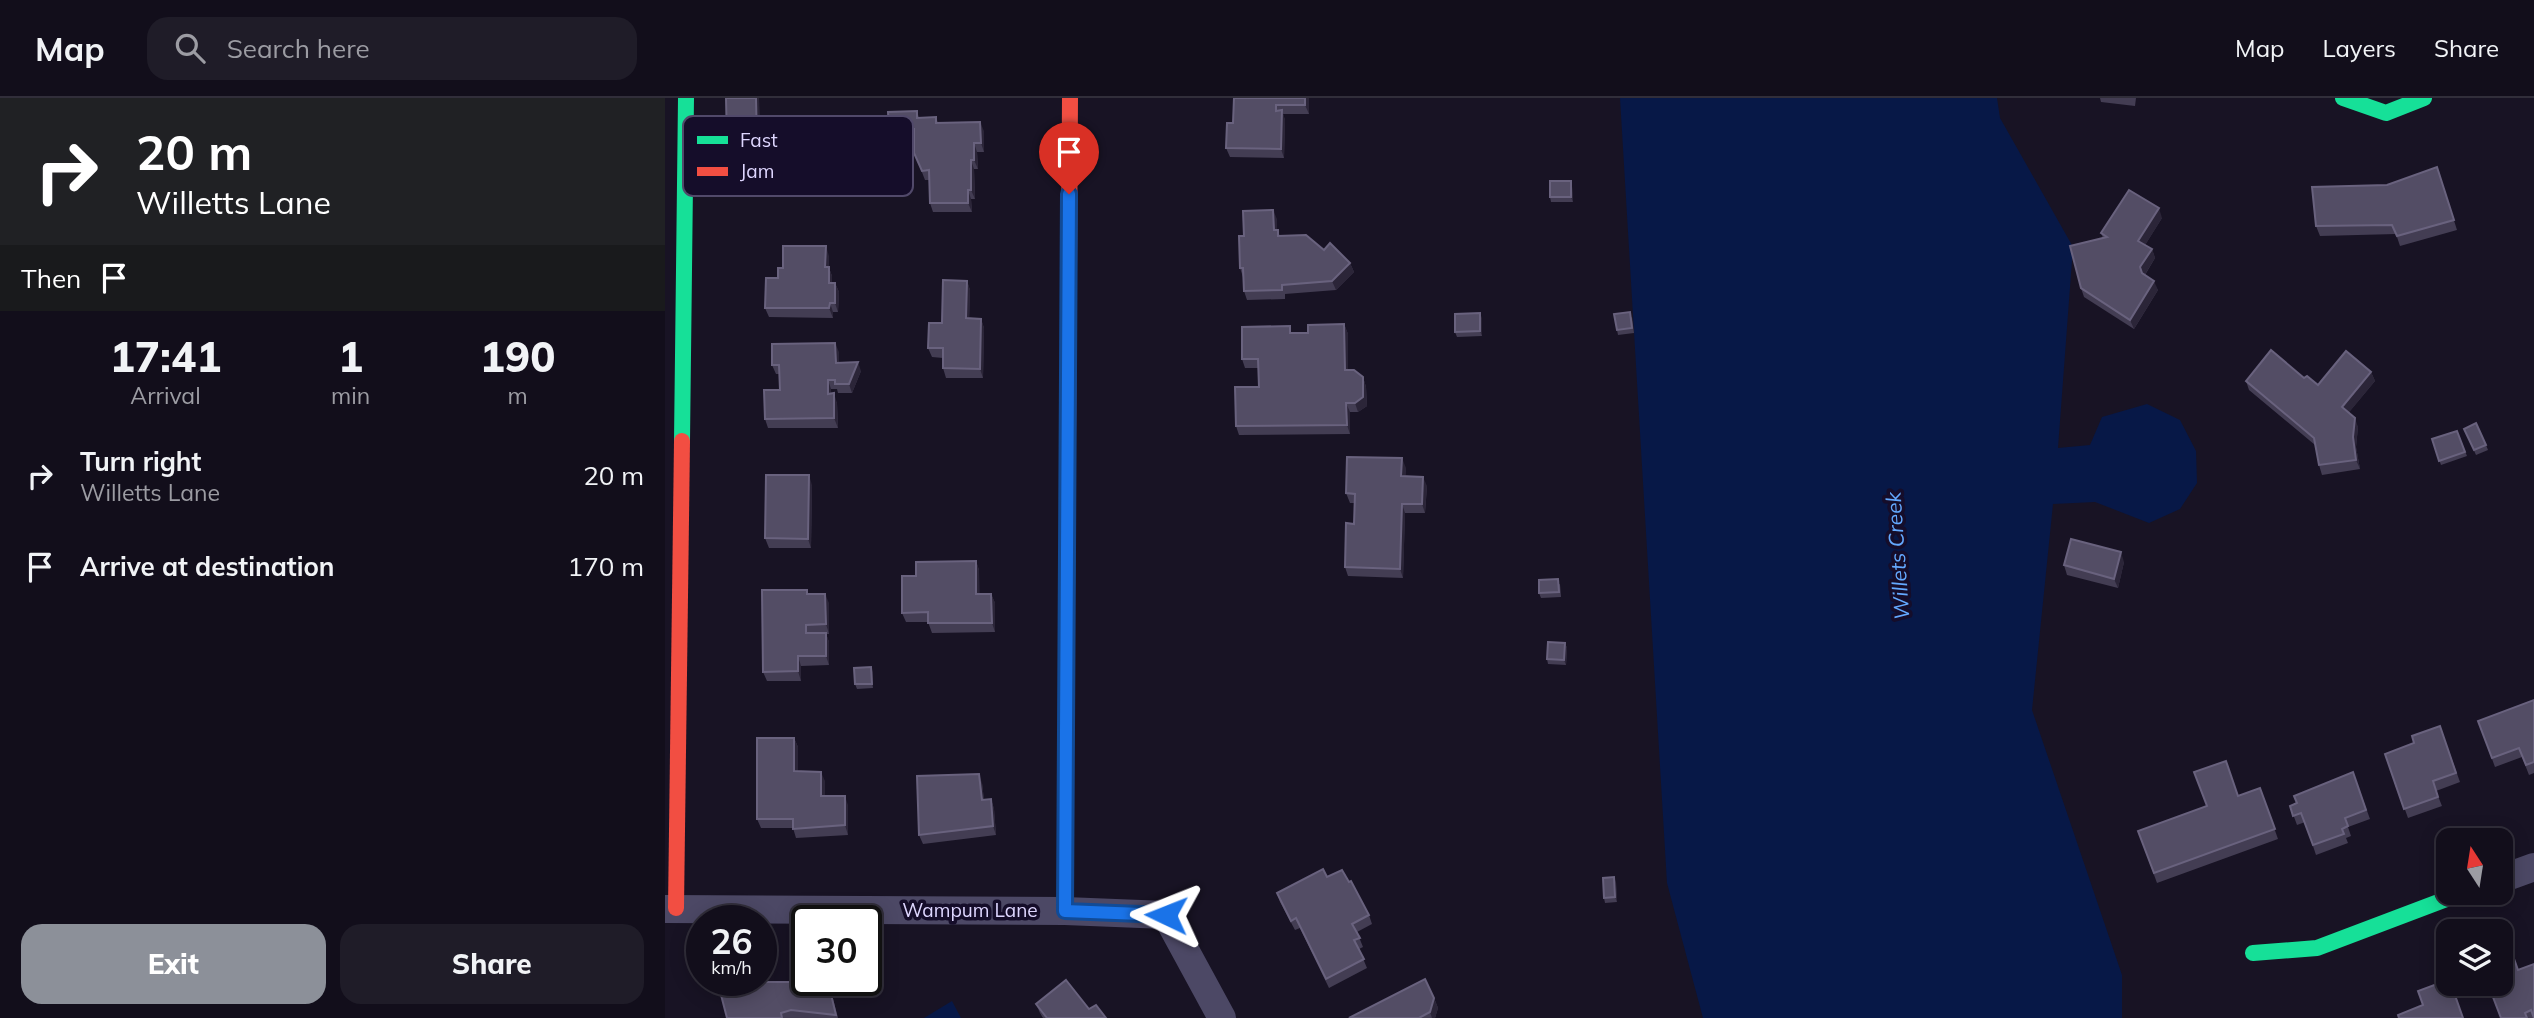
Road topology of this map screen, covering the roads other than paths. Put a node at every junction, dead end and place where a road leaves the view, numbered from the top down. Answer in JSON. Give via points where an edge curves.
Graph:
{"nodes":[{"id":1,"x":686,"y":98,"type":"edge"},
{"id":2,"x":1070,"y":98,"type":"edge"},
{"id":3,"x":2343,"y":98,"type":"edge"},
{"id":4,"x":2424,"y":98,"type":"edge"},
{"id":5,"x":686,"y":116,"type":"edge"},
{"id":6,"x":684,"y":196,"type":"edge"},
{"id":7,"x":2534,"y":867,"type":"edge"},
{"id":8,"x":2513,"y":875,"type":"edge"},
{"id":9,"x":2436,"y":903,"type":"edge"},
{"id":10,"x":670,"y":908,"type":"edge"},
{"id":11,"x":1065,"y":911,"type":"junction"},
{"id":12,"x":2253,"y":953,"type":"dead end"},
{"id":13,"x":1222,"y":1018,"type":"edge"}],
"edges":[{"from":1,"to":5,"type":"street"},
{"from":2,"to":11,"type":"street"},
{"from":3,"to":4,"type":"street","via":[[2386,113]]},
{"from":6,"to":10,"type":"street"},
{"from":7,"to":8,"type":"street"},
{"from":9,"to":12,"type":"street","via":[[2317,948]]},
{"from":10,"to":11,"type":"street","name":"Wampum Lane"},
{"from":11,"to":13,"type":"street","name":"Wampum Lane","via":[[1166,915]]}]}
